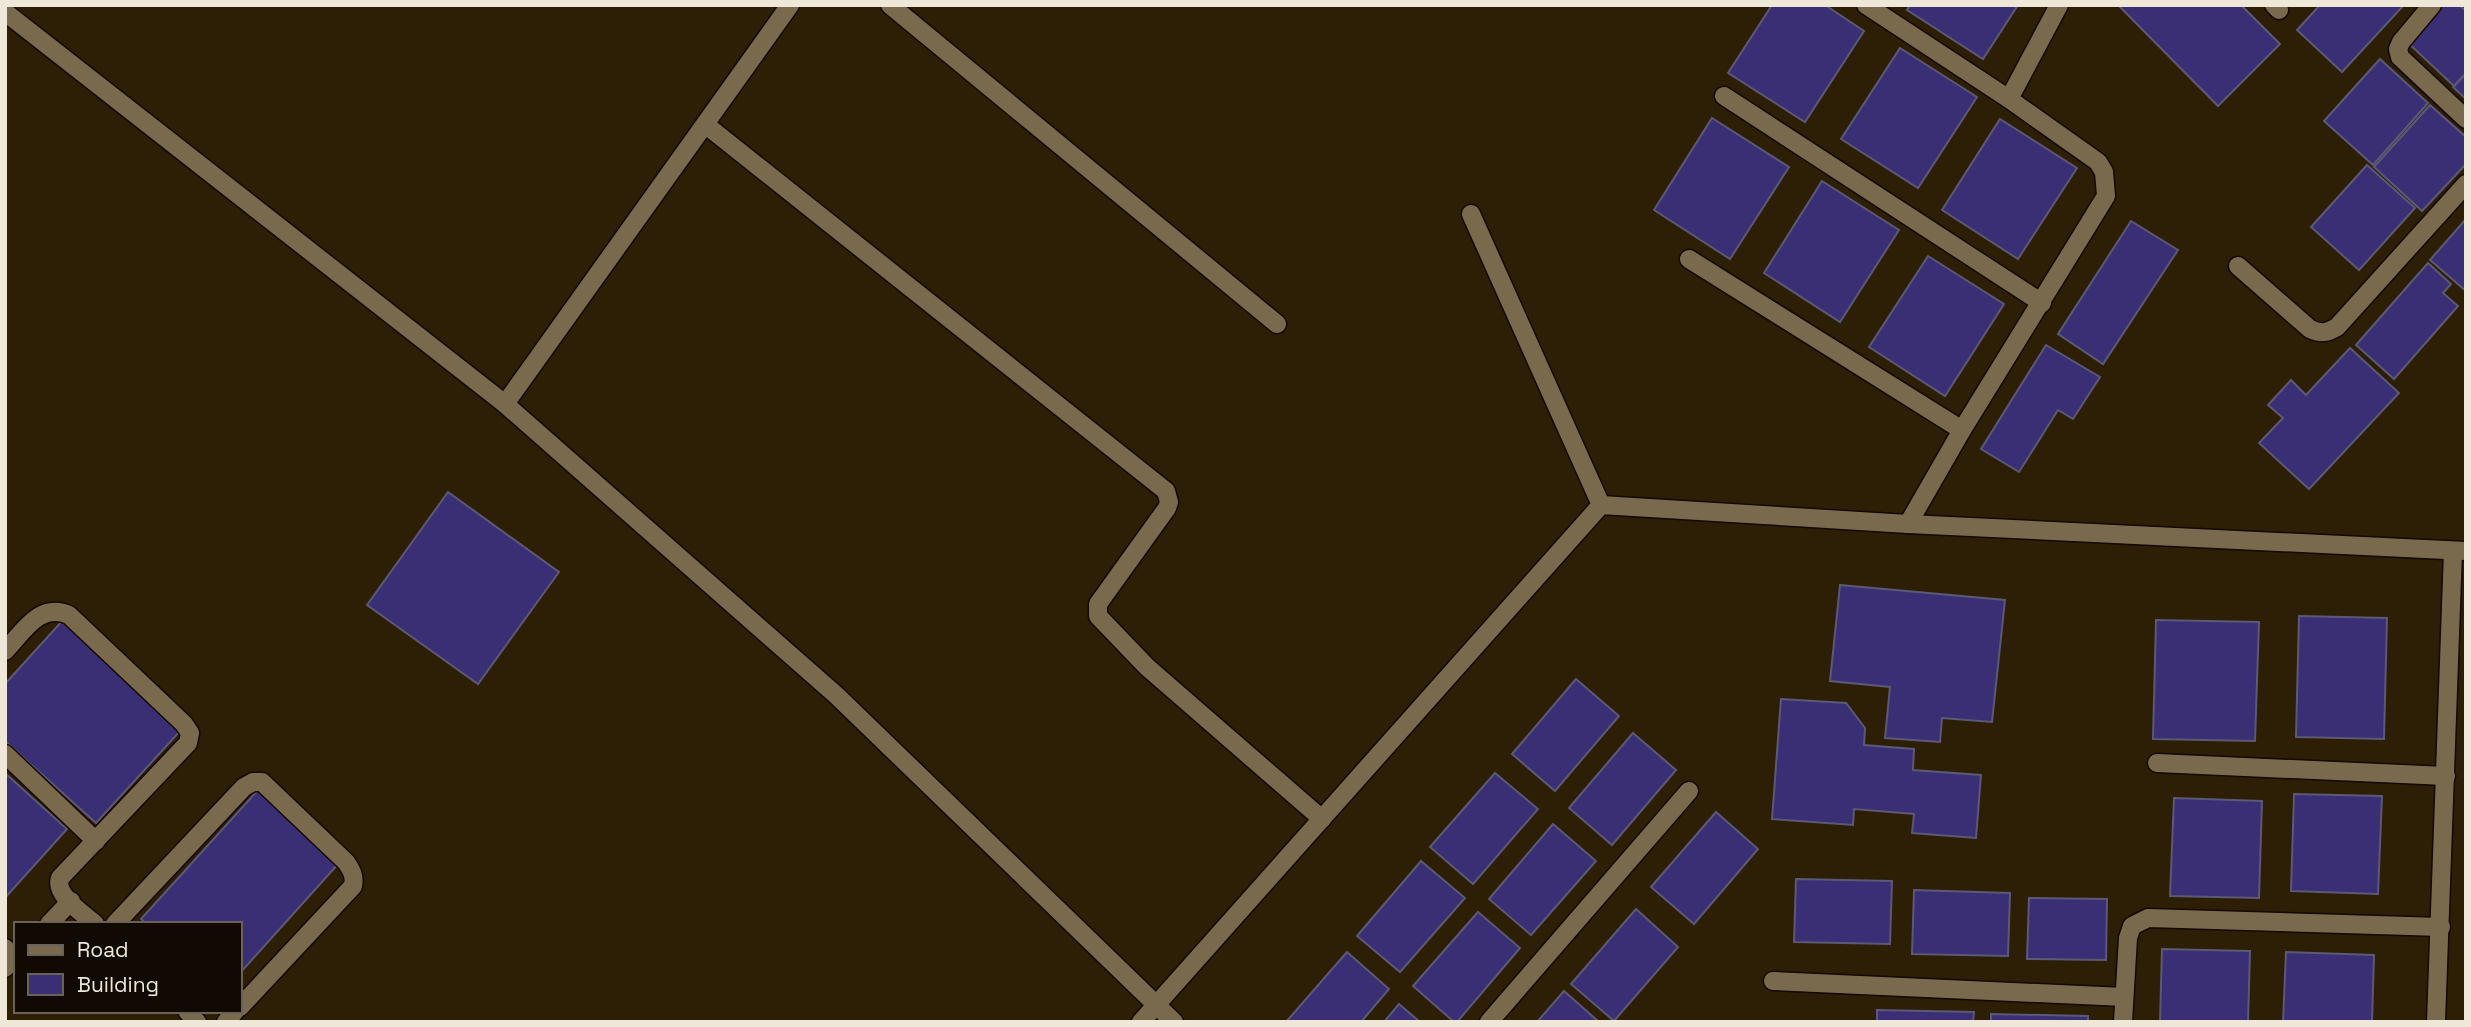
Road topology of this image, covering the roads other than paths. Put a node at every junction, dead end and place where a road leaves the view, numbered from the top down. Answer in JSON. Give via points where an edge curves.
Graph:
{"nodes":[{"id":1,"x":790,"y":5,"type":"edge"},
{"id":2,"x":890,"y":5,"type":"edge"},
{"id":3,"x":1866,"y":5,"type":"edge"},
{"id":4,"x":2059,"y":5,"type":"edge"},
{"id":5,"x":2432,"y":5,"type":"edge"},
{"id":6,"x":15,"y":12,"type":"edge"},
{"id":7,"x":1724,"y":96,"type":"dead end"},
{"id":8,"x":2009,"y":99,"type":"junction"},
{"id":9,"x":2466,"y":119,"type":"edge"},
{"id":10,"x":706,"y":125,"type":"junction"},
{"id":11,"x":2466,"y":184,"type":"edge"},
{"id":12,"x":1471,"y":214,"type":"dead end"},
{"id":13,"x":1689,"y":259,"type":"dead end"},
{"id":14,"x":2238,"y":266,"type":"dead end"},
{"id":15,"x":2042,"y":303,"type":"junction"},
{"id":16,"x":1277,"y":324,"type":"dead end"},
{"id":17,"x":505,"y":404,"type":"junction"},
{"id":18,"x":1962,"y":430,"type":"junction"},
{"id":19,"x":1601,"y":505,"type":"junction"},
{"id":20,"x":1909,"y":524,"type":"junction"},
{"id":21,"x":2460,"y":551,"type":"edge"},
{"id":22,"x":5,"y":651,"type":"edge"},
{"id":23,"x":5,"y":754,"type":"edge"},
{"id":24,"x":2157,"y":763,"type":"dead end"},
{"id":25,"x":2446,"y":776,"type":"junction"},
{"id":26,"x":1689,"y":791,"type":"dead end"},
{"id":27,"x":1322,"y":819,"type":"junction"},
{"id":28,"x":96,"y":841,"type":"junction"},
{"id":29,"x":71,"y":901,"type":"junction"},
{"id":30,"x":50,"y":922,"type":"edge"},
{"id":31,"x":93,"y":922,"type":"edge"},
{"id":32,"x":117,"y":922,"type":"edge"},
{"id":33,"x":2441,"y":928,"type":"junction"},
{"id":34,"x":1773,"y":981,"type":"dead end"},
{"id":35,"x":2124,"y":997,"type":"junction"},
{"id":36,"x":1157,"y":1004,"type":"junction"},
{"id":37,"x":242,"y":1005,"type":"edge"},
{"id":38,"x":1141,"y":1022,"type":"edge"},
{"id":39,"x":1174,"y":1022,"type":"edge"},
{"id":40,"x":1489,"y":1022,"type":"edge"},
{"id":41,"x":2123,"y":1022,"type":"edge"},
{"id":42,"x":2437,"y":1022,"type":"edge"}],
"edges":[{"from":1,"to":10,"type":"street"},
{"from":2,"to":16,"type":"street"},
{"from":3,"to":8,"type":"street"},
{"from":4,"to":8,"type":"street"},
{"from":5,"to":9,"type":"street","via":[[2401,42],[2400,57]]},
{"from":6,"to":17,"type":"street"},
{"from":7,"to":15,"type":"street"},
{"from":8,"to":15,"type":"street","via":[[2098,162],[2106,183],[2106,196]]},
{"from":10,"to":17,"type":"street"},
{"from":10,"to":27,"type":"street","via":[[1161,486],[1168,496],[1167,508],[1098,604],[1098,616],[1147,667]]},
{"from":11,"to":14,"type":"street","via":[[2329,332],[2310,329]]},
{"from":12,"to":19,"type":"street"},
{"from":13,"to":18,"type":"street"},
{"from":15,"to":18,"type":"street"},
{"from":17,"to":36,"type":"street","via":[[836,695]]},
{"from":18,"to":20,"type":"street"},
{"from":19,"to":20,"type":"street"},
{"from":19,"to":27,"type":"street"},
{"from":20,"to":21,"type":"street"},
{"from":21,"to":25,"type":"street"},
{"from":22,"to":28,"type":"street","via":[[38,617],[50,610],[60,611],[190,733],[188,743]]},
{"from":23,"to":28,"type":"street"},
{"from":24,"to":25,"type":"street"},
{"from":25,"to":33,"type":"street"},
{"from":26,"to":40,"type":"street"},
{"from":27,"to":36,"type":"street"},
{"from":28,"to":29,"type":"street","via":[[60,878],[61,893]]},
{"from":29,"to":30,"type":"street"},
{"from":29,"to":31,"type":"street"},
{"from":32,"to":37,"type":"street","via":[[244,787],[262,782],[346,862],[354,879],[353,886]]},
{"from":33,"to":35,"type":"street","via":[[2148,918],[2132,926],[2128,938]]},
{"from":33,"to":42,"type":"street"},
{"from":34,"to":35,"type":"street"},
{"from":35,"to":41,"type":"street"},
{"from":36,"to":38,"type":"street"},
{"from":36,"to":39,"type":"street"}]}
